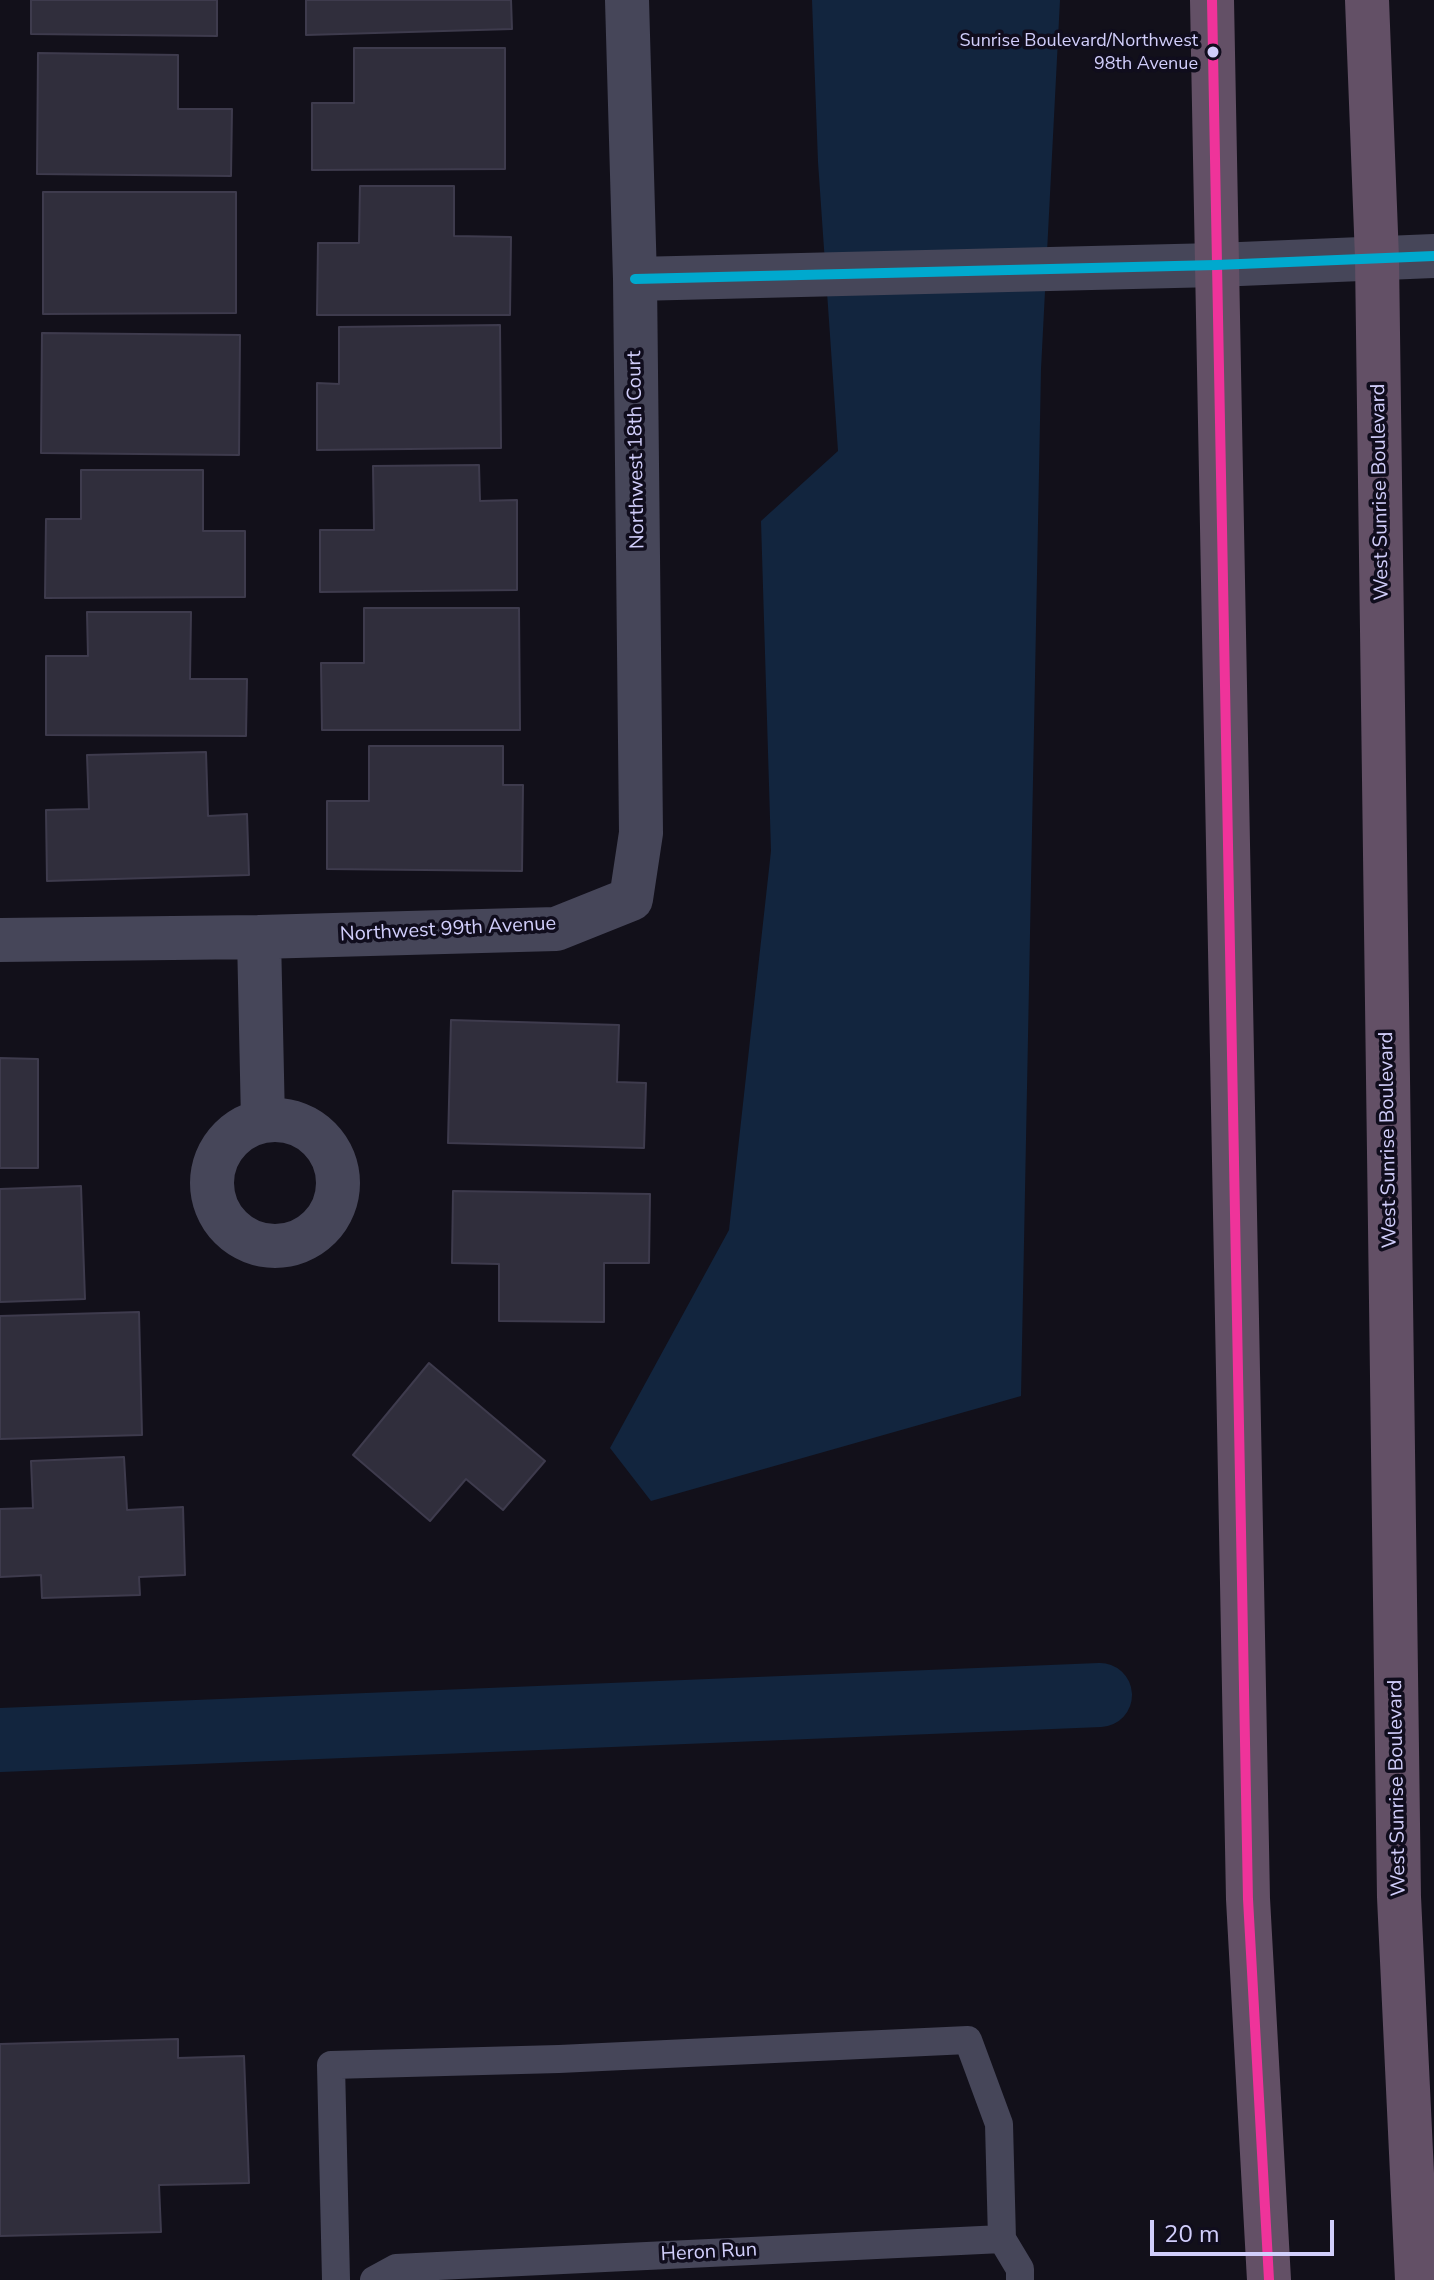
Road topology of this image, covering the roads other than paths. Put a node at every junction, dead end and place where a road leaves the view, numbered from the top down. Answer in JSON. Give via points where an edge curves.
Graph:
{"nodes":[{"id":1,"x":627,"y":0,"type":"edge"},
{"id":2,"x":1212,"y":0,"type":"edge"},
{"id":3,"x":1367,"y":0,"type":"edge"},
{"id":4,"x":1434,"y":256,"type":"edge"},
{"id":5,"x":1377,"y":258,"type":"junction"},
{"id":6,"x":1216,"y":265,"type":"junction"},
{"id":7,"x":635,"y":279,"type":"junction"},
{"id":8,"x":631,"y":899,"type":"joint"},
{"id":9,"x":259,"y":937,"type":"junction"},
{"id":10,"x":0,"y":940,"type":"edge"},
{"id":11,"x":263,"y":1121,"type":"dead end"},
{"id":12,"x":1002,"y":2239,"type":"junction"},
{"id":13,"x":336,"y":2280,"type":"edge"},
{"id":14,"x":374,"y":2280,"type":"edge"},
{"id":15,"x":1020,"y":2280,"type":"edge"},
{"id":16,"x":1269,"y":2280,"type":"edge"},
{"id":17,"x":1417,"y":2280,"type":"edge"}],
"edges":[{"from":1,"to":7,"type":"street","name":"Northwest 18th Court"},
{"from":2,"to":6,"type":"highway"},
{"from":3,"to":5,"type":"highway","name":"West Sunrise Boulevard"},
{"from":4,"to":5,"type":"street"},
{"from":5,"to":6,"type":"street"},
{"from":5,"to":17,"type":"highway","name":"West Sunrise Boulevard","via":[[1399,1897]]},
{"from":6,"to":7,"type":"street"},
{"from":6,"to":16,"type":"highway","via":[[1248,1899]]},
{"from":7,"to":8,"type":"street","name":"Northwest 18th Court","via":[[641,833]]},
{"from":8,"to":9,"type":"street","name":"Northwest 99th Avenue","via":[[556,929]]},
{"from":9,"to":10,"type":"street","name":"Northwest 99th Avenue"},
{"from":9,"to":11,"type":"street"},
{"from":12,"to":13,"type":"lane","via":[[999,2124],[968,2040],[331,2065]]},
{"from":12,"to":14,"type":"lane","name":"Heron Run","via":[[396,2268]]},
{"from":12,"to":15,"type":"lane","via":[[1020,2269]]}]}
